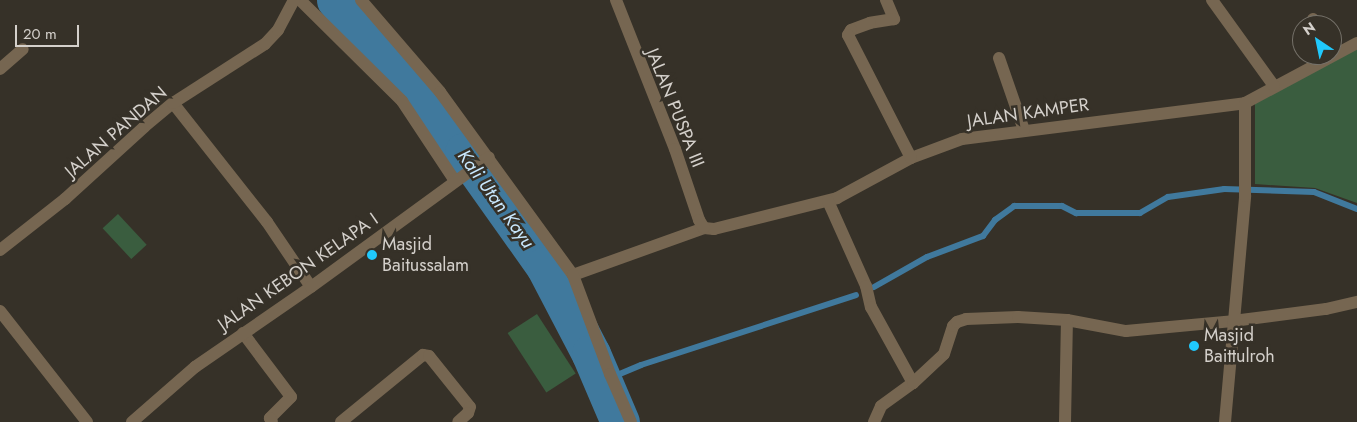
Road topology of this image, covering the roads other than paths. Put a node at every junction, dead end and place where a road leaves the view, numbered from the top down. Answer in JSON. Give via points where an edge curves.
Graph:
{"nodes":[{"id":1,"x":294,"y":0,"type":"edge"},
{"id":2,"x":300,"y":0,"type":"edge"},
{"id":3,"x":361,"y":0,"type":"edge"},
{"id":4,"x":616,"y":0,"type":"edge"},
{"id":5,"x":886,"y":0,"type":"edge"},
{"id":6,"x":1212,"y":0,"type":"edge"},
{"id":7,"x":1357,"y":43,"type":"edge"},
{"id":8,"x":23,"y":49,"type":"dead end"},
{"id":9,"x":1342,"y":50,"type":"edge"},
{"id":10,"x":999,"y":58,"type":"dead end"},
{"id":11,"x":1312,"y":65,"type":"edge"},
{"id":12,"x":0,"y":69,"type":"edge"},
{"id":13,"x":1274,"y":86,"type":"junction"},
{"id":14,"x":173,"y":103,"type":"junction"},
{"id":15,"x":1245,"y":103,"type":"junction"},
{"id":16,"x":1024,"y":130,"type":"junction"},
{"id":17,"x":911,"y":158,"type":"junction"},
{"id":18,"x":484,"y":161,"type":"junction"},
{"id":19,"x":458,"y":179,"type":"junction"},
{"id":20,"x":828,"y":201,"type":"junction"},
{"id":21,"x":704,"y":228,"type":"junction"},
{"id":22,"x":0,"y":250,"type":"edge"},
{"id":23,"x":572,"y":275,"type":"junction"},
{"id":24,"x":311,"y":287,"type":"junction"},
{"id":25,"x":1357,"y":302,"type":"edge"},
{"id":26,"x":0,"y":311,"type":"edge"},
{"id":27,"x":1067,"y":320,"type":"junction"},
{"id":28,"x":1233,"y":321,"type":"junction"},
{"id":29,"x":243,"y":333,"type":"junction"},
{"id":30,"x":912,"y":382,"type":"junction"},
{"id":31,"x":86,"y":422,"type":"edge"},
{"id":32,"x":132,"y":422,"type":"edge"},
{"id":33,"x":272,"y":422,"type":"edge"},
{"id":34,"x":341,"y":422,"type":"edge"},
{"id":35,"x":458,"y":422,"type":"edge"},
{"id":36,"x":631,"y":422,"type":"edge"},
{"id":37,"x":874,"y":422,"type":"edge"},
{"id":38,"x":1065,"y":422,"type":"edge"},
{"id":39,"x":1225,"y":422,"type":"edge"}],
"edges":[{"from":1,"to":14,"type":"street","name":"JALAN PANDAN","via":[[278,30],[265,44]]},
{"from":2,"to":19,"type":"street","via":[[402,101]]},
{"from":3,"to":18,"type":"street","via":[[440,92]]},
{"from":4,"to":21,"type":"street","name":"JALAN PUSPA III"},
{"from":5,"to":17,"type":"street","via":[[894,19],[870,23],[848,35]]},
{"from":6,"to":13,"type":"street"},
{"from":7,"to":9,"type":"street","name":"JALAN KAMPER"},
{"from":8,"to":12,"type":"street"},
{"from":10,"to":16,"type":"street"},
{"from":11,"to":13,"type":"street","name":"JALAN KAMPER"},
{"from":13,"to":15,"type":"street","name":"JALAN KAMPER"},
{"from":14,"to":22,"type":"street","name":"JALAN PANDAN","via":[[65,199]]},
{"from":14,"to":24,"type":"street","via":[[267,222]]},
{"from":15,"to":16,"type":"street","name":"JALAN KAMPER"},
{"from":15,"to":28,"type":"street","via":[[1245,190]]},
{"from":16,"to":17,"type":"street","name":"JALAN KAMPER","via":[[962,139]]},
{"from":17,"to":20,"type":"street","name":"JALAN KAMPER"},
{"from":18,"to":19,"type":"street","name":"JALAN KEBON KELAPA I"},
{"from":18,"to":23,"type":"street"},
{"from":19,"to":24,"type":"street","name":"JALAN KEBON KELAPA I"},
{"from":20,"to":21,"type":"street","name":"JALAN KAMPER","via":[[714,229]]},
{"from":20,"to":30,"type":"street","via":[[866,286],[871,306]]},
{"from":21,"to":23,"type":"street","name":"JALAN KAMPER"},
{"from":23,"to":36,"type":"street"},
{"from":24,"to":29,"type":"street","name":"JALAN KEBON KELAPA I"},
{"from":25,"to":28,"type":"street"},
{"from":26,"to":31,"type":"street"},
{"from":27,"to":28,"type":"street","via":[[1126,331]]},
{"from":27,"to":30,"type":"street","via":[[1018,317],[957,322],[952,326],[944,354]]},
{"from":27,"to":38,"type":"street"},
{"from":28,"to":39,"type":"street"},
{"from":29,"to":32,"type":"street","name":"JALAN KEBON KELAPA I","via":[[195,367]]},
{"from":29,"to":33,"type":"street","via":[[291,397],[270,418]]},
{"from":30,"to":37,"type":"street","via":[[881,406]]},
{"from":34,"to":35,"type":"street","via":[[423,355],[430,356],[470,407]]}]}
